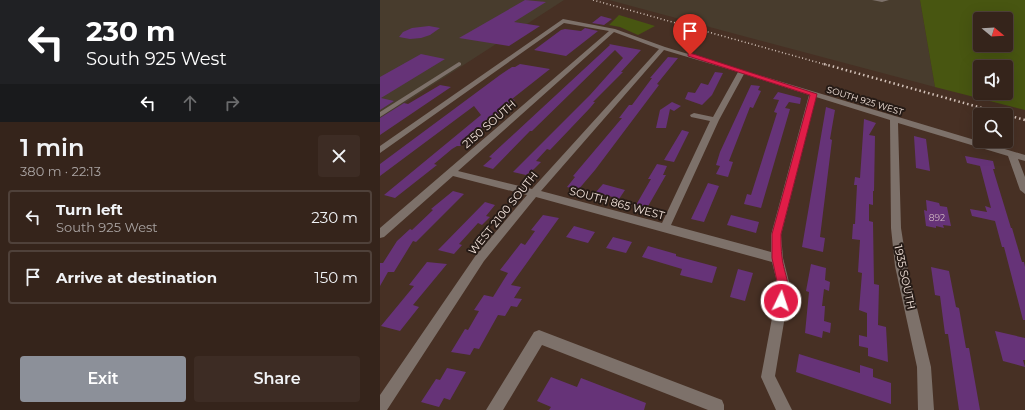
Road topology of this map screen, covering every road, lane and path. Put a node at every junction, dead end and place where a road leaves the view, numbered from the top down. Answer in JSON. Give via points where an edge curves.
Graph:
{"nodes":[{"id":1,"x":874,"y":0,"type":"edge"},
{"id":2,"x":887,"y":0,"type":"edge"},
{"id":3,"x":613,"y":30,"type":"junction"},
{"id":4,"x":663,"y":48,"type":"junction"},
{"id":5,"x":459,"y":64,"type":"dead end"},
{"id":6,"x":742,"y":71,"type":"junction"},
{"id":7,"x":813,"y":94,"type":"junction"},
{"id":8,"x":380,"y":115,"type":"edge"},
{"id":9,"x":694,"y":115,"type":"dead end"},
{"id":10,"x":894,"y":119,"type":"junction"},
{"id":11,"x":715,"y":120,"type":"junction"},
{"id":12,"x":380,"y":150,"type":"edge"},
{"id":13,"x":1012,"y":154,"type":"junction"},
{"id":14,"x":1025,"y":158,"type":"edge"},
{"id":15,"x":450,"y":172,"type":"junction"},
{"id":16,"x":1025,"y":190,"type":"edge"},
{"id":17,"x":534,"y":193,"type":"junction"},
{"id":18,"x":665,"y":228,"type":"junction"},
{"id":19,"x":380,"y":234,"type":"edge"},
{"id":20,"x":777,"y":258,"type":"junction"},
{"id":21,"x":380,"y":408,"type":"edge"},
{"id":22,"x":494,"y":410,"type":"edge"},
{"id":23,"x":716,"y":410,"type":"edge"},
{"id":24,"x":784,"y":410,"type":"edge"},
{"id":25,"x":926,"y":410,"type":"edge"}],
"edges":[{"from":1,"to":2,"type":"street"},
{"from":3,"to":4,"type":"street","name":"SOUTH 925 WEST"},
{"from":3,"to":12,"type":"street","name":"SOUTH 925 WEST","via":[[563,21]]},
{"from":3,"to":15,"type":"street","name":"2150 SOUTH"},
{"from":4,"to":6,"type":"street","name":"SOUTH 925 WEST"},
{"from":4,"to":17,"type":"street","name":"WEST 2100 SOUTH"},
{"from":5,"to":8,"type":"street"},
{"from":6,"to":7,"type":"street","name":"SOUTH 925 WEST"},
{"from":6,"to":11,"type":"street"},
{"from":7,"to":10,"type":"street","name":"SOUTH 925 WEST"},
{"from":7,"to":20,"type":"street","via":[[776,234]]},
{"from":9,"to":11,"type":"street"},
{"from":10,"to":13,"type":"street","name":"SOUTH 925 WEST"},
{"from":10,"to":25,"type":"street","name":"1935 SOUTH","via":[[897,235],[901,266],[924,367]]},
{"from":11,"to":18,"type":"street"},
{"from":13,"to":14,"type":"street","name":"SOUTH 925 WEST"},
{"from":13,"to":16,"type":"street"},
{"from":15,"to":17,"type":"street","name":"SOUTH 865 WEST"},
{"from":15,"to":19,"type":"street","name":"2150 SOUTH"},
{"from":17,"to":18,"type":"street","name":"SOUTH 865 WEST"},
{"from":17,"to":21,"type":"street","name":"WEST 2100 SOUTH","via":[[480,258]]},
{"from":18,"to":20,"type":"street","name":"SOUTH 865 WEST"},
{"from":20,"to":24,"type":"street","via":[[784,286],[768,378]]},
{"from":22,"to":23,"type":"street","via":[[539,337],[717,405]]}]}
